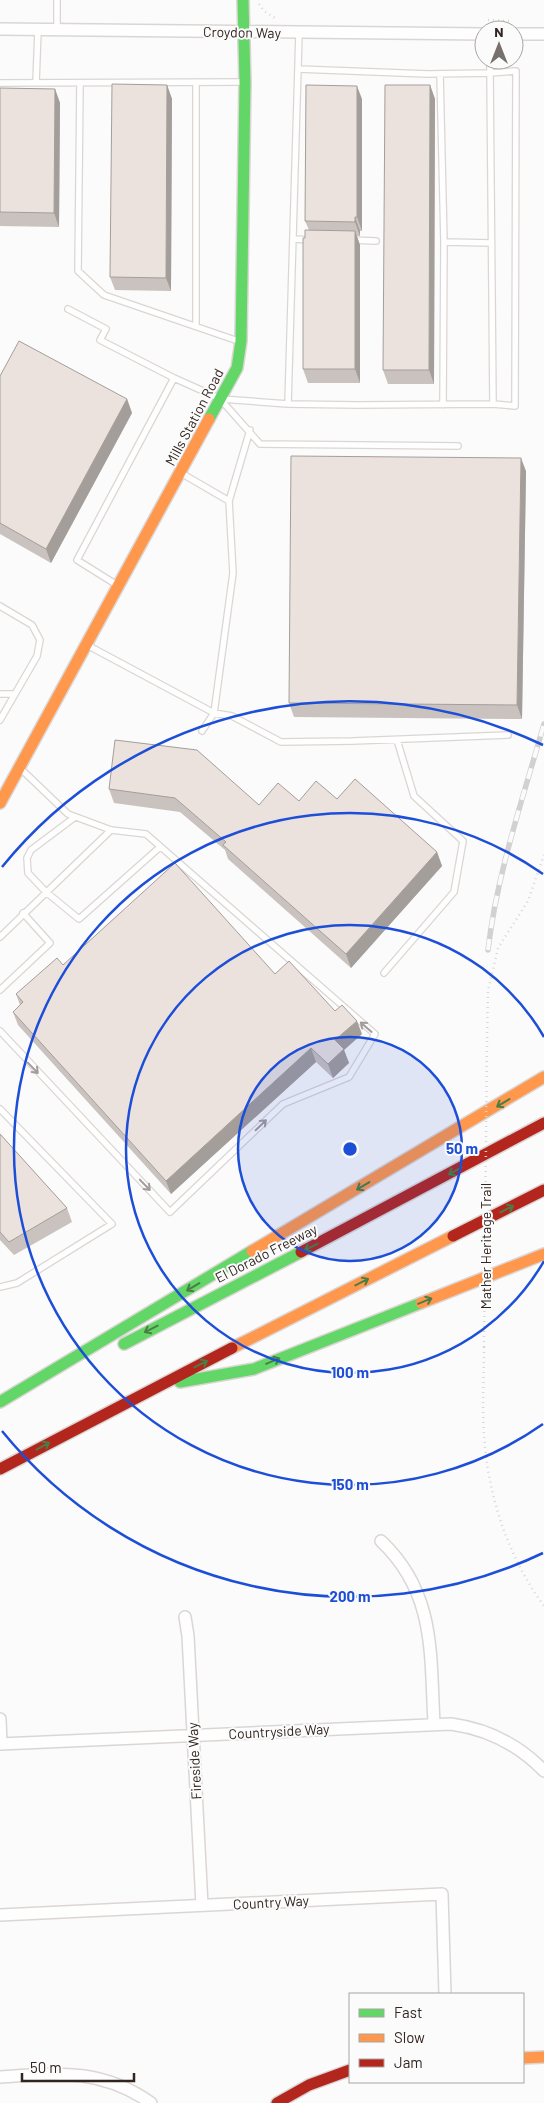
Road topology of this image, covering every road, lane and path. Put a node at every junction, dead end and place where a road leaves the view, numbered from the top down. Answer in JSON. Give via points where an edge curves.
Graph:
{"nodes":[{"id":1,"x":57,"y":0,"type":"edge"},
{"id":2,"x":243,"y":0,"type":"edge"},
{"id":3,"x":0,"y":29,"type":"edge"},
{"id":4,"x":38,"y":30,"type":"junction"},
{"id":5,"x":56,"y":30,"type":"junction"},
{"id":6,"x":243,"y":31,"type":"junction"},
{"id":7,"x":299,"y":33,"type":"junction"},
{"id":8,"x":474,"y":34,"type":"edge"},
{"id":9,"x":524,"y":34,"type":"edge"},
{"id":10,"x":544,"y":34,"type":"edge"},
{"id":11,"x":298,"y":69,"type":"junction"},
{"id":12,"x":490,"y":73,"type":"junction"},
{"id":13,"x":440,"y":74,"type":"junction"},
{"id":14,"x":196,"y":82,"type":"junction"},
{"id":15,"x":245,"y":82,"type":"junction"},
{"id":16,"x":0,"y":83,"type":"edge"},
{"id":17,"x":36,"y":83,"type":"junction"},
{"id":18,"x":80,"y":83,"type":"junction"},
{"id":19,"x":293,"y":239,"type":"junction"},
{"id":20,"x":321,"y":240,"type":"edge"},
{"id":21,"x":339,"y":240,"type":"edge"},
{"id":22,"x":376,"y":241,"type":"dead end"},
{"id":23,"x":444,"y":242,"type":"junction"},
{"id":24,"x":491,"y":243,"type":"junction"},
{"id":25,"x":68,"y":309,"type":"dead end"},
{"id":26,"x":196,"y":325,"type":"junction"},
{"id":27,"x":241,"y":341,"type":"junction"},
{"id":28,"x":174,"y":378,"type":"junction"},
{"id":29,"x":221,"y":399,"type":"junction"},
{"id":30,"x":288,"y":404,"type":"junction"},
{"id":31,"x":493,"y":404,"type":"junction"},
{"id":32,"x":443,"y":405,"type":"junction"},
{"id":33,"x":250,"y":430,"type":"junction"},
{"id":34,"x":458,"y":446,"type":"dead end"},
{"id":35,"x":181,"y":473,"type":"junction"},
{"id":36,"x":229,"y":501,"type":"junction"},
{"id":37,"x":118,"y":586,"type":"junction"},
{"id":38,"x":0,"y":606,"type":"edge"},
{"id":39,"x":87,"y":645,"type":"junction"},
{"id":40,"x":0,"y":694,"type":"edge"},
{"id":41,"x":14,"y":694,"type":"junction"},
{"id":42,"x":214,"y":713,"type":"junction"},
{"id":43,"x":0,"y":720,"type":"edge"},
{"id":44,"x":202,"y":732,"type":"dead end"},
{"id":45,"x":508,"y":735,"type":"dead end"},
{"id":46,"x":398,"y":740,"type":"junction"},
{"id":47,"x":20,"y":767,"type":"junction"},
{"id":48,"x":0,"y":803,"type":"edge"},
{"id":49,"x":75,"y":817,"type":"junction"},
{"id":50,"x":111,"y":830,"type":"junction"},
{"id":51,"x":160,"y":847,"type":"junction"},
{"id":52,"x":544,"y":855,"type":"edge"},
{"id":53,"x":46,"y":892,"type":"junction"},
{"id":54,"x":23,"y":913,"type":"junction"},
{"id":55,"x":0,"y":937,"type":"edge"},
{"id":56,"x":384,"y":973,"type":"dead end"},
{"id":57,"x":0,"y":990,"type":"edge"},
{"id":58,"x":0,"y":1032,"type":"edge"},
{"id":59,"x":544,"y":1077,"type":"edge"},
{"id":60,"x":0,"y":1109,"type":"edge"},
{"id":61,"x":544,"y":1123,"type":"edge"},
{"id":62,"x":544,"y":1190,"type":"edge"},
{"id":63,"x":544,"y":1254,"type":"edge"},
{"id":64,"x":0,"y":1287,"type":"edge"},
{"id":65,"x":114,"y":1348,"type":"dead end"},
{"id":66,"x":97,"y":1358,"type":"dead end"},
{"id":67,"x":158,"y":1386,"type":"junction"},
{"id":68,"x":0,"y":1402,"type":"edge"},
{"id":69,"x":0,"y":1408,"type":"edge"},
{"id":70,"x":0,"y":1469,"type":"edge"},
{"id":71,"x":381,"y":1541,"type":"dead end"},
{"id":72,"x":544,"y":1606,"type":"edge"},
{"id":73,"x":185,"y":1617,"type":"dead end"},
{"id":74,"x":0,"y":1719,"type":"edge"},
{"id":75,"x":434,"y":1723,"type":"junction"},
{"id":76,"x":193,"y":1735,"type":"junction"},
{"id":77,"x":1,"y":1744,"type":"edge"},
{"id":78,"x":544,"y":1771,"type":"edge"},
{"id":79,"x":202,"y":1905,"type":"junction"},
{"id":80,"x":0,"y":1915,"type":"edge"},
{"id":81,"x":445,"y":1993,"type":"edge"},
{"id":82,"x":544,"y":2057,"type":"edge"},
{"id":83,"x":524,"y":2058,"type":"edge"},
{"id":84,"x":349,"y":2070,"type":"edge"},
{"id":85,"x":0,"y":2076,"type":"edge"},
{"id":86,"x":151,"y":2103,"type":"edge"},
{"id":87,"x":277,"y":2103,"type":"edge"}],
"edges":[{"from":1,"to":5,"type":"lane"},
{"from":2,"to":6,"type":"main road","name":"Mills Station Road"},
{"from":3,"to":4,"type":"street","name":"Croydon Way"},
{"from":4,"to":5,"type":"street","name":"Croydon Way"},
{"from":4,"to":17,"type":"lane"},
{"from":5,"to":6,"type":"street","name":"Croydon Way"},
{"from":6,"to":7,"type":"street","name":"Croydon Way"},
{"from":6,"to":15,"type":"main road","name":"Mills Station Road"},
{"from":7,"to":8,"type":"street","name":"Croydon Way"},
{"from":7,"to":11,"type":"lane"},
{"from":9,"to":10,"type":"street"},
{"from":11,"to":13,"type":"lane"},
{"from":11,"to":19,"type":"lane"},
{"from":12,"to":13,"type":"lane"},
{"from":12,"to":24,"type":"lane"},
{"from":12,"to":31,"type":"lane","via":[[516,71],[515,406]]},
{"from":13,"to":23,"type":"lane"},
{"from":14,"to":15,"type":"lane"},
{"from":14,"to":18,"type":"lane"},
{"from":14,"to":26,"type":"lane"},
{"from":15,"to":27,"type":"main road","name":"Mills Station Road"},
{"from":16,"to":17,"type":"lane"},
{"from":17,"to":18,"type":"lane"},
{"from":18,"to":26,"type":"lane","via":[[78,271],[104,295]]},
{"from":19,"to":20,"type":"lane"},
{"from":19,"to":30,"type":"lane"},
{"from":21,"to":22,"type":"lane"},
{"from":23,"to":24,"type":"lane"},
{"from":23,"to":32,"type":"lane"},
{"from":24,"to":31,"type":"lane"},
{"from":25,"to":28,"type":"lane","via":[[106,329],[100,340]]},
{"from":26,"to":27,"type":"lane"},
{"from":27,"to":29,"type":"main road","name":"Mills Station Road","via":[[237,368]]},
{"from":28,"to":29,"type":"lane"},
{"from":28,"to":37,"type":"lane","via":[[77,560]]},
{"from":29,"to":30,"type":"lane"},
{"from":29,"to":33,"type":"lane"},
{"from":29,"to":35,"type":"main road","name":"Mills Station Road"},
{"from":30,"to":32,"type":"lane"},
{"from":31,"to":32,"type":"lane"},
{"from":33,"to":34,"type":"lane","via":[[260,444]]},
{"from":33,"to":36,"type":"lane"},
{"from":35,"to":36,"type":"lane"},
{"from":35,"to":37,"type":"main road","name":"Mills Station Road"},
{"from":36,"to":42,"type":"lane","via":[[233,573]]},
{"from":37,"to":39,"type":"main road","name":"Mills Station Road"},
{"from":38,"to":41,"type":"lane","via":[[32,625],[40,640],[37,656]]},
{"from":39,"to":42,"type":"lane"},
{"from":39,"to":47,"type":"main road","name":"Mills Station Road"},
{"from":40,"to":41,"type":"lane"},
{"from":41,"to":43,"type":"lane"},
{"from":42,"to":44,"type":"lane"},
{"from":42,"to":46,"type":"lane","via":[[232,716],[281,742]]},
{"from":45,"to":46,"type":"lane"},
{"from":46,"to":56,"type":"lane","via":[[414,796],[463,841],[454,892]]},
{"from":47,"to":48,"type":"main road","name":"Mills Station Road"},
{"from":47,"to":49,"type":"lane"},
{"from":49,"to":50,"type":"lane"},
{"from":49,"to":53,"type":"lane","via":[[31,850],[27,858],[28,873]]},
{"from":50,"to":51,"type":"lane","via":[[146,834]]},
{"from":50,"to":53,"type":"lane"},
{"from":51,"to":53,"type":"lane","via":[[79,919]]},
{"from":58,"to":51,"type":"lane","one_way":true,"via":[[170,1212],[283,1104],[349,1077],[375,1034]]},
{"from":52,"to":72,"type":"path","name":"Mather Heritage Trail","bridge":true,"via":[[528,901],[498,948],[488,991],[484,1347],[484,1434],[488,1473],[499,1518],[519,1567]]},
{"from":53,"to":54,"type":"lane"},
{"from":54,"to":55,"type":"lane"},
{"from":54,"to":57,"type":"lane","via":[[50,943]]},
{"from":59,"to":68,"type":"main road","one_way":true},
{"from":60,"to":64,"type":"lane","via":[[112,1224],[17,1283]]},
{"from":61,"to":65,"type":"main road","name":"El Dorado Freeway","one_way":true},
{"from":67,"to":62,"type":"main road","one_way":true},
{"from":67,"to":63,"type":"main road","one_way":true,"via":[[254,1369]]},
{"from":66,"to":69,"type":"main road"},
{"from":70,"to":67,"type":"main road","one_way":true},
{"from":71,"to":75,"type":"street","via":[[404,1566],[424,1612],[430,1645]]},
{"from":73,"to":76,"type":"street","name":"Fireside Way"},
{"from":74,"to":77,"type":"street","name":"Countryside Way"},
{"from":75,"to":76,"type":"street","name":"Countryside Way"},
{"from":75,"to":78,"type":"street","name":"Countryside Way","via":[[467,1726],[498,1736]]},
{"from":76,"to":77,"type":"street","name":"Countryside Way"},
{"from":76,"to":79,"type":"street","name":"Fireside Way"},
{"from":79,"to":80,"type":"street","name":"Country Way"},
{"from":79,"to":81,"type":"street","name":"Country Way","via":[[442,1894]]},
{"from":82,"to":83,"type":"main road"},
{"from":84,"to":87,"type":"main road","via":[[308,2086]]},
{"from":85,"to":86,"type":"street","via":[[90,2076],[124,2086]]}]}
